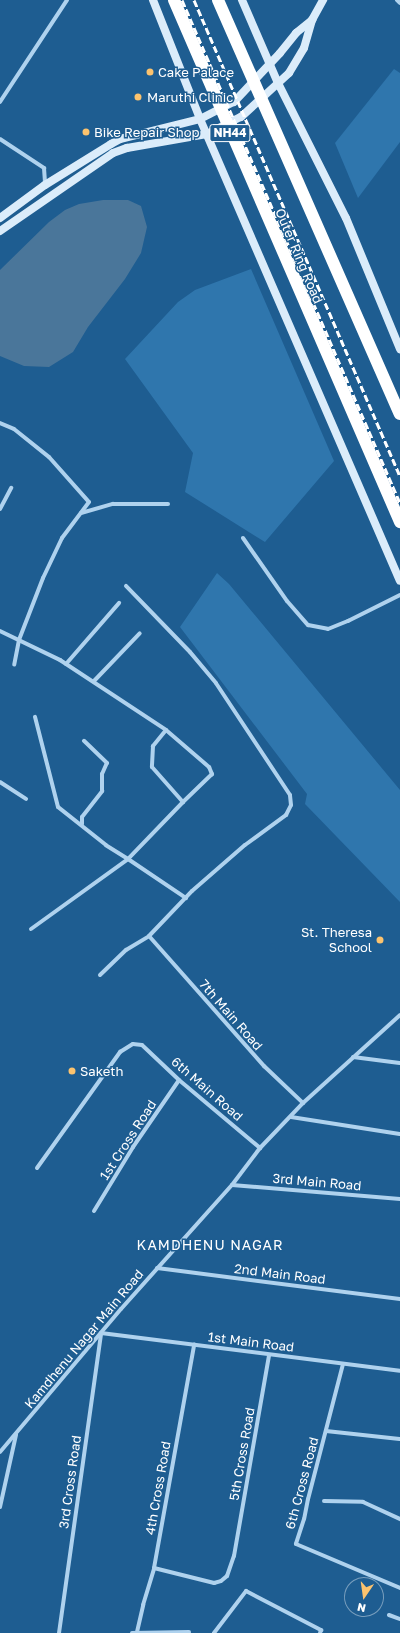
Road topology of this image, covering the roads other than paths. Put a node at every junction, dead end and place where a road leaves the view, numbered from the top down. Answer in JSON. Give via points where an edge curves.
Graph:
{"nodes":[{"id":1,"x":67,"y":0,"type":"edge"},
{"id":2,"x":153,"y":0,"type":"edge"},
{"id":3,"x":174,"y":0,"type":"edge"},
{"id":4,"x":218,"y":0,"type":"edge"},
{"id":5,"x":242,"y":0,"type":"edge"},
{"id":6,"x":323,"y":0,"type":"edge"},
{"id":7,"x":397,"y":0,"type":"edge"},
{"id":8,"x":400,"y":3,"type":"edge"},
{"id":9,"x":312,"y":20,"type":"junction"},
{"id":10,"x":269,"y":65,"type":"junction"},
{"id":11,"x":278,"y":84,"type":"junction"},
{"id":12,"x":0,"y":102,"type":"edge"},
{"id":13,"x":200,"y":119,"type":"junction"},
{"id":14,"x":207,"y":134,"type":"junction"},
{"id":15,"x":0,"y":139,"type":"edge"},
{"id":16,"x":45,"y":185,"type":"junction"},
{"id":17,"x":0,"y":218,"type":"edge"},
{"id":18,"x":0,"y":231,"type":"edge"},
{"id":19,"x":400,"y":349,"type":"edge"},
{"id":20,"x":400,"y":414,"type":"edge"},
{"id":21,"x":0,"y":423,"type":"edge"},
{"id":22,"x":11,"y":488,"type":"dead end"},
{"id":23,"x":168,"y":504,"type":"dead end"},
{"id":24,"x":0,"y":509,"type":"edge"},
{"id":25,"x":80,"y":513,"type":"junction"},
{"id":26,"x":400,"y":522,"type":"edge"},
{"id":27,"x":244,"y":538,"type":"dead end"},
{"id":28,"x":400,"y":581,"type":"edge"},
{"id":29,"x":126,"y":586,"type":"dead end"},
{"id":30,"x":400,"y":595,"type":"edge"},
{"id":31,"x":119,"y":603,"type":"dead end"},
{"id":32,"x":0,"y":631,"type":"edge"},
{"id":33,"x":140,"y":633,"type":"dead end"},
{"id":34,"x":19,"y":640,"type":"junction"},
{"id":35,"x":66,"y":664,"type":"junction"},
{"id":36,"x":14,"y":666,"type":"dead end"},
{"id":37,"x":94,"y":681,"type":"junction"},
{"id":38,"x":35,"y":717,"type":"dead end"},
{"id":39,"x":166,"y":730,"type":"junction"},
{"id":40,"x":84,"y":741,"type":"dead end"},
{"id":41,"x":0,"y":782,"type":"edge"},
{"id":42,"x":26,"y":799,"type":"dead end"},
{"id":43,"x":183,"y":802,"type":"junction"},
{"id":44,"x":82,"y":824,"type":"junction"},
{"id":45,"x":128,"y":858,"type":"junction"},
{"id":46,"x":186,"y":898,"type":"junction"},
{"id":47,"x":31,"y":929,"type":"dead end"},
{"id":48,"x":149,"y":936,"type":"junction"},
{"id":49,"x":100,"y":975,"type":"dead end"},
{"id":50,"x":400,"y":1015,"type":"edge"},
{"id":51,"x":354,"y":1057,"type":"junction"},
{"id":52,"x":400,"y":1063,"type":"edge"},
{"id":53,"x":179,"y":1080,"type":"junction"},
{"id":54,"x":303,"y":1103,"type":"junction"},
{"id":55,"x":291,"y":1117,"type":"junction"},
{"id":56,"x":400,"y":1134,"type":"edge"},
{"id":57,"x":260,"y":1148,"type":"junction"},
{"id":58,"x":37,"y":1168,"type":"dead end"},
{"id":59,"x":232,"y":1185,"type":"junction"},
{"id":60,"x":400,"y":1199,"type":"edge"},
{"id":61,"x":94,"y":1211,"type":"dead end"},
{"id":62,"x":157,"y":1268,"type":"junction"},
{"id":63,"x":400,"y":1299,"type":"edge"},
{"id":64,"x":100,"y":1333,"type":"junction"},
{"id":65,"x":194,"y":1346,"type":"junction"},
{"id":66,"x":269,"y":1355,"type":"junction"},
{"id":67,"x":343,"y":1364,"type":"junction"},
{"id":68,"x":400,"y":1371,"type":"edge"},
{"id":69,"x":326,"y":1431,"type":"junction"},
{"id":70,"x":16,"y":1435,"type":"junction"},
{"id":71,"x":400,"y":1439,"type":"edge"},
{"id":72,"x":0,"y":1452,"type":"edge"},
{"id":73,"x":324,"y":1502,"type":"dead end"},
{"id":74,"x":0,"y":1507,"type":"edge"},
{"id":75,"x":400,"y":1519,"type":"edge"},
{"id":76,"x":154,"y":1568,"type":"junction"},
{"id":77,"x":400,"y":1588,"type":"edge"},
{"id":78,"x":389,"y":1615,"type":"dead end"},
{"id":79,"x":400,"y":1619,"type":"edge"},
{"id":80,"x":189,"y":1632,"type":"dead end"},
{"id":81,"x":59,"y":1633,"type":"edge"},
{"id":82,"x":134,"y":1633,"type":"edge"},
{"id":83,"x":214,"y":1633,"type":"edge"},
{"id":84,"x":320,"y":1633,"type":"edge"}],
"edges":[{"from":1,"to":12,"type":"street"},
{"from":2,"to":13,"type":"street"},
{"from":3,"to":26,"type":"highway","name":"Outer Ring Road","number":"NH44"},
{"from":4,"to":20,"type":"highway","number":"NH44"},
{"from":5,"to":10,"type":"street"},
{"from":6,"to":9,"type":"street"},
{"from":7,"to":8,"type":"street"},
{"from":9,"to":10,"type":"street","via":[[296,33]]},
{"from":9,"to":11,"type":"street","via":[[304,48],[289,73]]},
{"from":10,"to":11,"type":"street"},
{"from":10,"to":13,"type":"street","via":[[234,102]]},
{"from":11,"to":14,"type":"street","via":[[241,117]]},
{"from":11,"to":19,"type":"street","via":[[346,218]]},
{"from":13,"to":14,"type":"street"},
{"from":13,"to":16,"type":"street","via":[[120,139]]},
{"from":14,"to":18,"type":"street","via":[[127,148],[113,153]]},
{"from":14,"to":28,"type":"street"},
{"from":15,"to":16,"type":"street","via":[[44,168]]},
{"from":16,"to":17,"type":"street"},
{"from":21,"to":25,"type":"street","via":[[14,429],[49,457],[68,478],[89,502]]},
{"from":22,"to":24,"type":"street"},
{"from":23,"to":25,"type":"street","via":[[113,504]]},
{"from":25,"to":34,"type":"street","via":[[56,549]]},
{"from":27,"to":30,"type":"street","via":[[287,601],[308,624],[328,629]]},
{"from":29,"to":46,"type":"street","via":[[190,652],[216,683],[290,795],[291,805],[286,815],[245,845]]},
{"from":31,"to":35,"type":"street"},
{"from":32,"to":34,"type":"street"},
{"from":33,"to":37,"type":"street"},
{"from":34,"to":35,"type":"street"},
{"from":34,"to":36,"type":"street"},
{"from":35,"to":37,"type":"street"},
{"from":37,"to":39,"type":"street"},
{"from":38,"to":44,"type":"street","via":[[58,807]]},
{"from":39,"to":43,"type":"street","via":[[153,746],[152,768]]},
{"from":39,"to":43,"type":"street","via":[[209,767],[212,774]]},
{"from":40,"to":44,"type":"street","via":[[106,763],[102,774],[102,792],[82,817]]},
{"from":41,"to":42,"type":"street"},
{"from":43,"to":45,"type":"street"},
{"from":44,"to":45,"type":"street"},
{"from":45,"to":46,"type":"street"},
{"from":45,"to":47,"type":"street"},
{"from":46,"to":48,"type":"street"},
{"from":48,"to":49,"type":"street","via":[[126,950]]},
{"from":48,"to":54,"type":"street","name":"7th Main Road","via":[[264,1066]]},
{"from":50,"to":51,"type":"street","name":"Kamdhenu Nagar Main Road"},
{"from":51,"to":52,"type":"street"},
{"from":51,"to":54,"type":"street","name":"Kamdhenu Nagar Main Road"},
{"from":53,"to":57,"type":"street","name":"6th Main Road"},
{"from":53,"to":58,"type":"street","name":"6th Main Road","via":[[142,1045],[133,1044],[120,1052]]},
{"from":53,"to":61,"type":"street","name":"1st Cross Road","via":[[133,1147]]},
{"from":54,"to":55,"type":"street","name":"Kamdhenu Nagar Main Road"},
{"from":55,"to":56,"type":"street"},
{"from":55,"to":57,"type":"street","name":"Kamdhenu Nagar Main Road"},
{"from":57,"to":59,"type":"street","name":"Kamdhenu Nagar Main Road"},
{"from":59,"to":60,"type":"street","name":"3rd Main Road"},
{"from":59,"to":62,"type":"street","name":"Kamdhenu Nagar Main Road"},
{"from":62,"to":63,"type":"street","name":"2nd Main Road"},
{"from":62,"to":64,"type":"street","name":"Kamdhenu Nagar Main Road"},
{"from":64,"to":65,"type":"street","name":"1st Main Road"},
{"from":64,"to":70,"type":"street","name":"Kamdhenu Nagar Main Road"},
{"from":64,"to":81,"type":"street","name":"3rd Cross Road"},
{"from":65,"to":66,"type":"street","name":"1st Main Road"},
{"from":65,"to":76,"type":"street","name":"4th Cross Road"},
{"from":66,"to":67,"type":"street","name":"1st Main Road"},
{"from":66,"to":76,"type":"street","name":"5th Cross Road","via":[[234,1556],[227,1576],[214,1583]]},
{"from":67,"to":68,"type":"street","name":"1st Main Road"},
{"from":67,"to":69,"type":"street","name":"6th Cross Road"},
{"from":69,"to":71,"type":"street"},
{"from":69,"to":77,"type":"street","name":"6th Cross Road","via":[[296,1544]]},
{"from":70,"to":72,"type":"street","name":"Kamdhenu Nagar Main Road"},
{"from":70,"to":74,"type":"street"},
{"from":73,"to":75,"type":"street","via":[[363,1502]]},
{"from":76,"to":82,"type":"street","name":"4th Cross Road"},
{"from":78,"to":79,"type":"street"},
{"from":80,"to":82,"type":"street"},
{"from":83,"to":84,"type":"street","via":[[246,1591],[321,1630]]}]}
